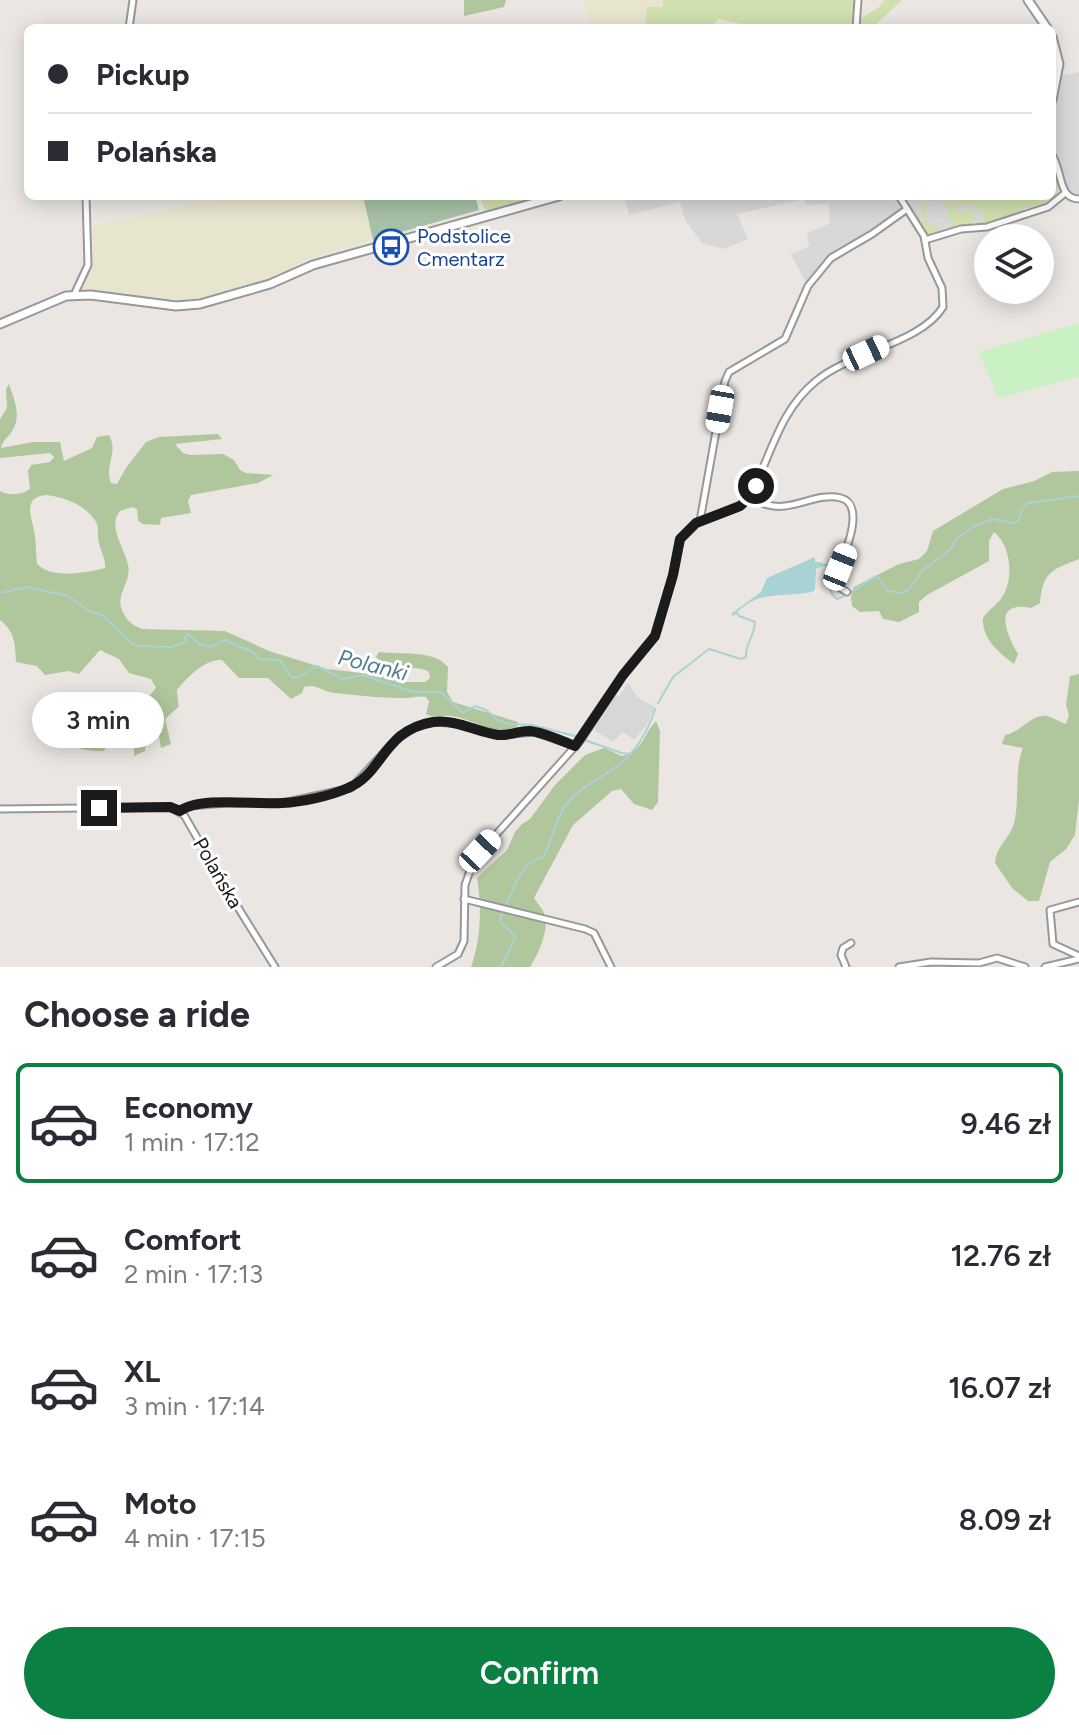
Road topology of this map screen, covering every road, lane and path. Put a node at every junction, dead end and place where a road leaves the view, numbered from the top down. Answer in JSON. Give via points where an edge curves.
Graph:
{"nodes":[{"id":1,"x":133,"y":0,"type":"edge"},
{"id":2,"x":858,"y":0,"type":"edge"},
{"id":3,"x":1028,"y":0,"type":"edge"},
{"id":4,"x":130,"y":24,"type":"edge"},
{"id":5,"x":856,"y":24,"type":"edge"},
{"id":6,"x":1044,"y":24,"type":"edge"},
{"id":7,"x":1056,"y":52,"type":"edge"},
{"id":8,"x":1056,"y":79,"type":"edge"},
{"id":9,"x":1056,"y":163,"type":"edge"},
{"id":10,"x":1064,"y":194,"type":"junction"},
{"id":11,"x":1079,"y":199,"type":"edge"},
{"id":12,"x":86,"y":200,"type":"edge"},
{"id":13,"x":545,"y":200,"type":"edge"},
{"id":14,"x":901,"y":200,"type":"edge"},
{"id":15,"x":907,"y":209,"type":"junction"},
{"id":16,"x":925,"y":240,"type":"junction"},
{"id":17,"x":74,"y":295,"type":"junction"},
{"id":18,"x":0,"y":324,"type":"edge"},
{"id":19,"x":749,"y":498,"type":"junction"},
{"id":20,"x":700,"y":521,"type":"junction"},
{"id":21,"x":847,"y":592,"type":"dead end"},
{"id":22,"x":575,"y":746,"type":"junction"},
{"id":23,"x":0,"y":809,"type":"edge"},
{"id":24,"x":180,"y":811,"type":"junction"},
{"id":25,"x":464,"y":899,"type":"junction"},
{"id":26,"x":1079,"y":902,"type":"edge"},
{"id":27,"x":851,"y":943,"type":"dead end"},
{"id":28,"x":1079,"y":958,"type":"edge"},
{"id":29,"x":1049,"y":966,"type":"edge"},
{"id":30,"x":275,"y":967,"type":"edge"},
{"id":31,"x":436,"y":967,"type":"edge"},
{"id":32,"x":611,"y":967,"type":"edge"},
{"id":33,"x":846,"y":967,"type":"edge"},
{"id":34,"x":899,"y":967,"type":"edge"},
{"id":35,"x":1025,"y":967,"type":"edge"}],
"edges":[{"from":1,"to":4,"type":"street"},
{"from":2,"to":5,"type":"street"},
{"from":3,"to":6,"type":"street"},
{"from":7,"to":8,"type":"street"},
{"from":9,"to":10,"type":"street"},
{"from":10,"to":11,"type":"street"},
{"from":10,"to":16,"type":"street","via":[[1048,207]]},
{"from":12,"to":17,"type":"street","via":[[88,265]]},
{"from":13,"to":17,"type":"street","via":[[313,265],[200,304]]},
{"from":14,"to":15,"type":"street"},
{"from":15,"to":16,"type":"street"},
{"from":15,"to":20,"type":"street","via":[[831,258],[808,286],[785,339],[729,372]]},
{"from":16,"to":19,"type":"street","via":[[942,288],[941,311],[930,324],[841,365],[801,395],[773,438]]},
{"from":17,"to":18,"type":"street"},
{"from":19,"to":20,"type":"street"},
{"from":19,"to":21,"type":"street","via":[[783,506],[819,498],[846,501],[853,514],[852,529],[833,577]]},
{"from":20,"to":22,"type":"street","via":[[680,539],[655,636]]},
{"from":22,"to":24,"type":"street","via":[[534,732],[501,735],[435,722],[399,736],[351,788],[283,803],[226,803]]},
{"from":22,"to":25,"type":"street","via":[[474,859]]},
{"from":23,"to":24,"type":"street"},
{"from":24,"to":30,"type":"street","name":"Polańska"},
{"from":25,"to":31,"type":"street","via":[[464,941],[458,954]]},
{"from":25,"to":32,"type":"street","via":[[594,933]]},
{"from":26,"to":28,"type":"street","via":[[1050,910],[1053,944]]},
{"from":27,"to":33,"type":"street","via":[[841,955]]},
{"from":28,"to":29,"type":"street"},
{"from":34,"to":35,"type":"street","via":[[997,958]]}]}
